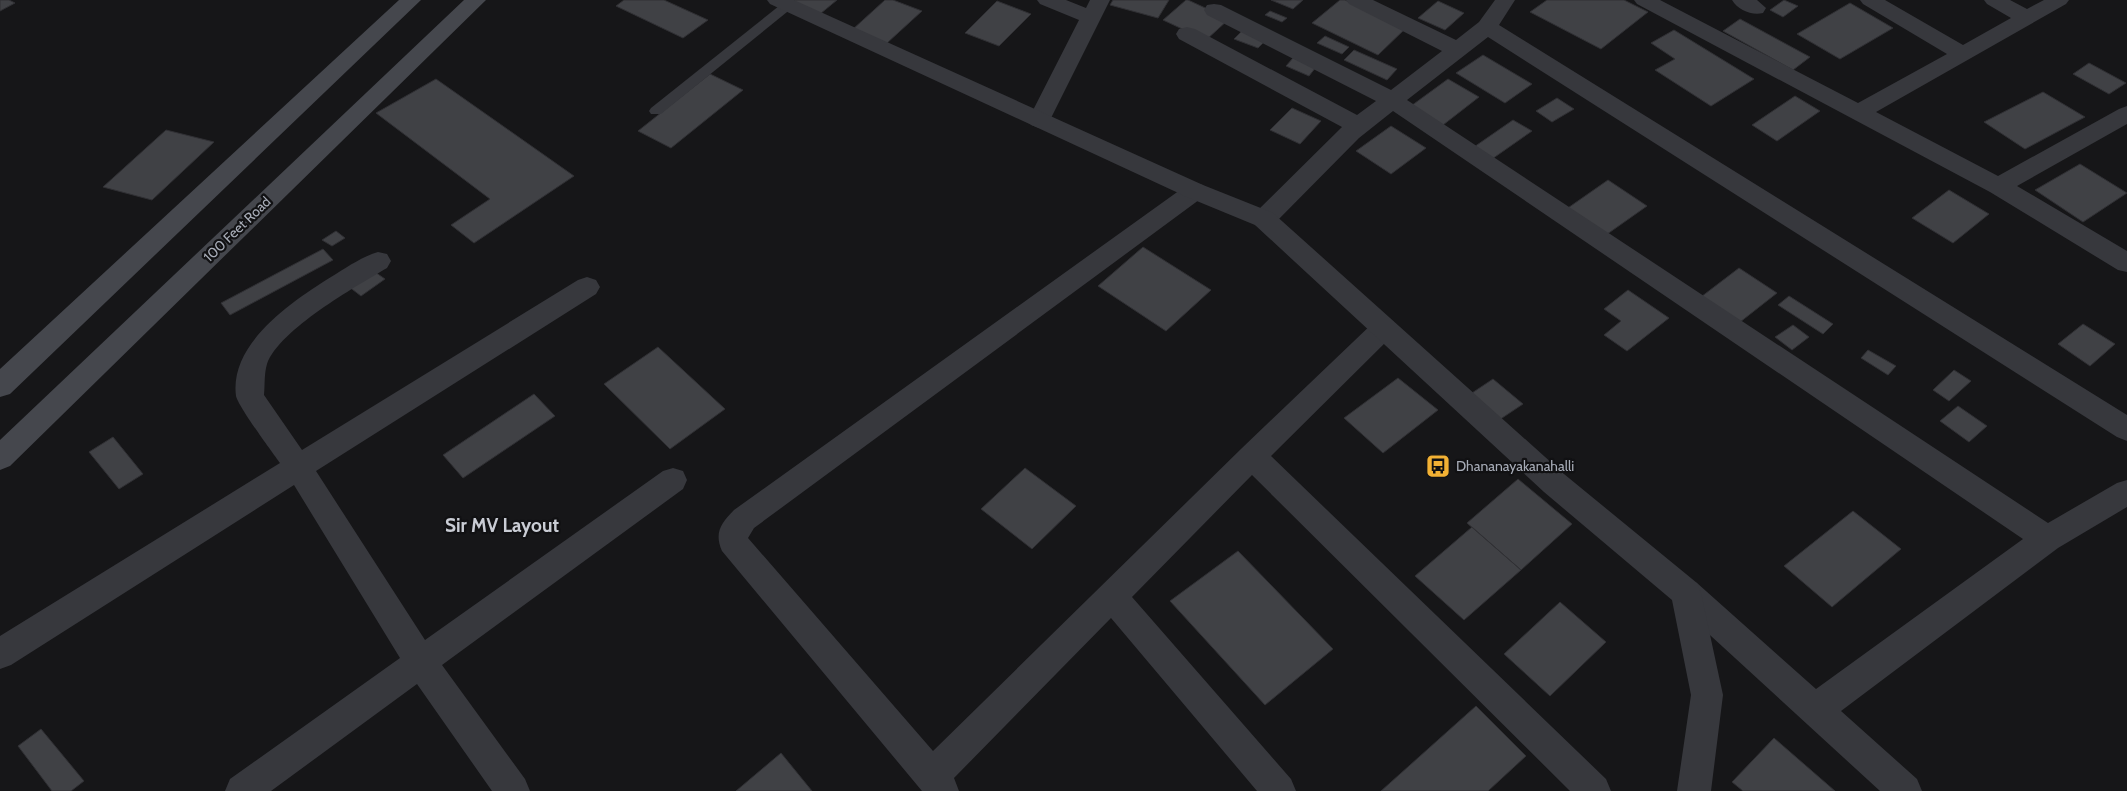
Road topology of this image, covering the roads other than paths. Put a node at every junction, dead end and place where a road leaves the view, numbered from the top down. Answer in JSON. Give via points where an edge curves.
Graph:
{"nodes":[{"id":1,"x":411,"y":0,"type":"edge"},
{"id":2,"x":476,"y":0,"type":"edge"},
{"id":3,"x":1046,"y":0,"type":"edge"},
{"id":4,"x":1356,"y":0,"type":"edge"},
{"id":5,"x":1505,"y":0,"type":"edge"},
{"id":6,"x":1644,"y":0,"type":"edge"},
{"id":7,"x":1870,"y":0,"type":"edge"},
{"id":8,"x":1994,"y":0,"type":"edge"},
{"id":9,"x":2059,"y":0,"type":"edge"},
{"id":10,"x":782,"y":2,"type":"edge"},
{"id":11,"x":1095,"y":8,"type":"edge"},
{"id":12,"x":1214,"y":10,"type":"dead end"},
{"id":13,"x":2027,"y":18,"type":"junction"},
{"id":14,"x":1487,"y":27,"type":"junction"},
{"id":15,"x":1186,"y":34,"type":"dead end"},
{"id":16,"x":1458,"y":50,"type":"junction"},
{"id":17,"x":1963,"y":54,"type":"junction"},
{"id":18,"x":1392,"y":100,"type":"junction"},
{"id":19,"x":656,"y":111,"type":"dead end"},
{"id":20,"x":1858,"y":113,"type":"junction"},
{"id":21,"x":2127,"y":114,"type":"edge"},
{"id":22,"x":1039,"y":120,"type":"junction"},
{"id":23,"x":1359,"y":126,"type":"junction"},
{"id":24,"x":1998,"y":186,"type":"junction"},
{"id":25,"x":1195,"y":191,"type":"junction"},
{"id":26,"x":1264,"y":219,"type":"junction"},
{"id":27,"x":378,"y":260,"type":"dead end"},
{"id":28,"x":2127,"y":263,"type":"edge"},
{"id":29,"x":587,"y":286,"type":"dead end"},
{"id":30,"x":1384,"y":328,"type":"junction"},
{"id":31,"x":0,"y":386,"type":"edge"},
{"id":32,"x":2127,"y":429,"type":"edge"},
{"id":33,"x":1252,"y":456,"type":"junction"},
{"id":34,"x":0,"y":458,"type":"edge"},
{"id":35,"x":298,"y":467,"type":"junction"},
{"id":36,"x":673,"y":480,"type":"dead end"},
{"id":37,"x":2127,"y":492,"type":"edge"},
{"id":38,"x":2047,"y":539,"type":"junction"},
{"id":39,"x":1686,"y":593,"type":"junction"},
{"id":40,"x":1112,"y":596,"type":"junction"},
{"id":41,"x":0,"y":654,"type":"edge"},
{"id":42,"x":420,"y":661,"type":"junction"},
{"id":43,"x":1815,"y":710,"type":"junction"},
{"id":44,"x":937,"y":783,"type":"edge"},
{"id":45,"x":242,"y":791,"type":"edge"},
{"id":46,"x":514,"y":791,"type":"edge"},
{"id":47,"x":1279,"y":791,"type":"edge"},
{"id":48,"x":1594,"y":791,"type":"edge"},
{"id":49,"x":1694,"y":791,"type":"edge"},
{"id":50,"x":1905,"y":791,"type":"edge"}],
"edges":[{"from":1,"to":31,"type":"main road"},
{"from":2,"to":34,"type":"main road","name":"100 Feet Road"},
{"from":3,"to":11,"type":"street"},
{"from":4,"to":16,"type":"street"},
{"from":5,"to":14,"type":"street"},
{"from":6,"to":20,"type":"street"},
{"from":7,"to":17,"type":"street"},
{"from":8,"to":13,"type":"street"},
{"from":9,"to":13,"type":"street"},
{"from":10,"to":19,"type":"lane"},
{"from":10,"to":22,"type":"street"},
{"from":11,"to":22,"type":"street"},
{"from":12,"to":18,"type":"street"},
{"from":13,"to":17,"type":"street"},
{"from":14,"to":16,"type":"street"},
{"from":14,"to":32,"type":"street"},
{"from":15,"to":23,"type":"street"},
{"from":16,"to":18,"type":"street"},
{"from":17,"to":20,"type":"street"},
{"from":18,"to":23,"type":"street"},
{"from":18,"to":38,"type":"street"},
{"from":20,"to":24,"type":"street"},
{"from":21,"to":24,"type":"street"},
{"from":22,"to":25,"type":"street"},
{"from":23,"to":26,"type":"street"},
{"from":24,"to":28,"type":"street"},
{"from":25,"to":26,"type":"street"},
{"from":25,"to":44,"type":"street","via":[[744,519],[733,531],[733,542]]},
{"from":26,"to":30,"type":"street"},
{"from":27,"to":35,"type":"street","via":[[326,292],[280,328],[255,360],[250,397]]},
{"from":29,"to":35,"type":"street"},
{"from":30,"to":33,"type":"street"},
{"from":30,"to":39,"type":"street","via":[[1554,483]]},
{"from":33,"to":40,"type":"street"},
{"from":33,"to":48,"type":"street"},
{"from":35,"to":41,"type":"street"},
{"from":35,"to":42,"type":"street"},
{"from":36,"to":42,"type":"street"},
{"from":37,"to":38,"type":"street"},
{"from":38,"to":43,"type":"street"},
{"from":39,"to":43,"type":"street"},
{"from":39,"to":49,"type":"street","via":[[1707,695]]},
{"from":40,"to":44,"type":"street"},
{"from":40,"to":47,"type":"street"},
{"from":42,"to":45,"type":"street"},
{"from":42,"to":46,"type":"street"},
{"from":43,"to":50,"type":"street"}]}
